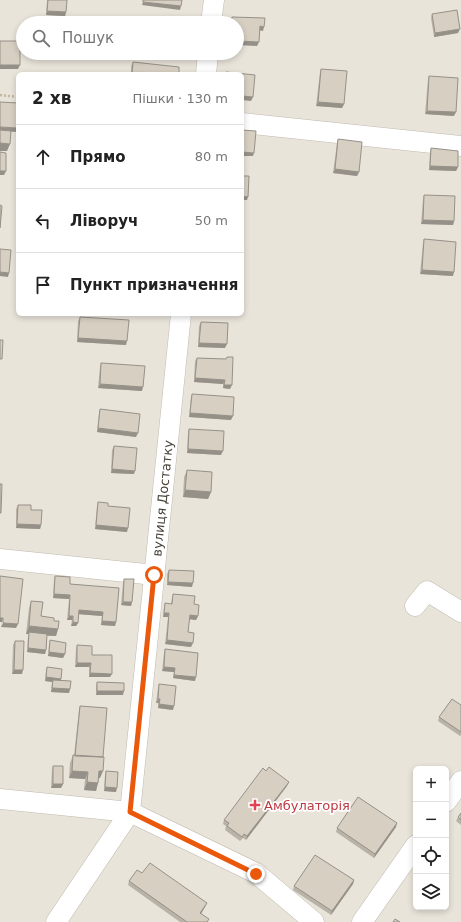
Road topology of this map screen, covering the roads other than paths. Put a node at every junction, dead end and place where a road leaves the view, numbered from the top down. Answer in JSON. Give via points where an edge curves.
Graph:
{"nodes":[{"id":1,"x":214,"y":0,"type":"edge"},
{"id":2,"x":212,"y":16,"type":"edge"},
{"id":3,"x":207,"y":60,"type":"edge"},
{"id":4,"x":206,"y":72,"type":"edge"},
{"id":5,"x":244,"y":123,"type":"edge"},
{"id":6,"x":461,"y":146,"type":"edge"},
{"id":7,"x":181,"y":316,"type":"edge"},
{"id":8,"x":0,"y":559,"type":"edge"},
{"id":9,"x":154,"y":575,"type":"junction"},
{"id":10,"x":415,"y":606,"type":"dead end"},
{"id":11,"x":461,"y":612,"type":"edge"},
{"id":12,"x":461,"y":781,"type":"edge"},
{"id":13,"x":0,"y":798,"type":"edge"},
{"id":14,"x":449,"y":798,"type":"edge"},
{"id":15,"x":130,"y":812,"type":"junction"},
{"id":16,"x":413,"y":849,"type":"edge"},
{"id":17,"x":56,"y":922,"type":"edge"},
{"id":18,"x":314,"y":922,"type":"edge"},
{"id":19,"x":362,"y":922,"type":"edge"}],
"edges":[{"from":1,"to":2,"type":"street"},
{"from":3,"to":4,"type":"street"},
{"from":5,"to":6,"type":"street"},
{"from":7,"to":9,"type":"street","name":"вулиця Достатку"},
{"from":8,"to":9,"type":"street"},
{"from":9,"to":15,"type":"street","name":"вулиця Достатку"},
{"from":10,"to":11,"type":"street","via":[[428,591]]},
{"from":12,"to":14,"type":"street"},
{"from":13,"to":15,"type":"street"},
{"from":15,"to":17,"type":"street","name":"вулиця Достатку"},
{"from":15,"to":18,"type":"street","via":[[256,874]]},
{"from":16,"to":19,"type":"street"}]}
